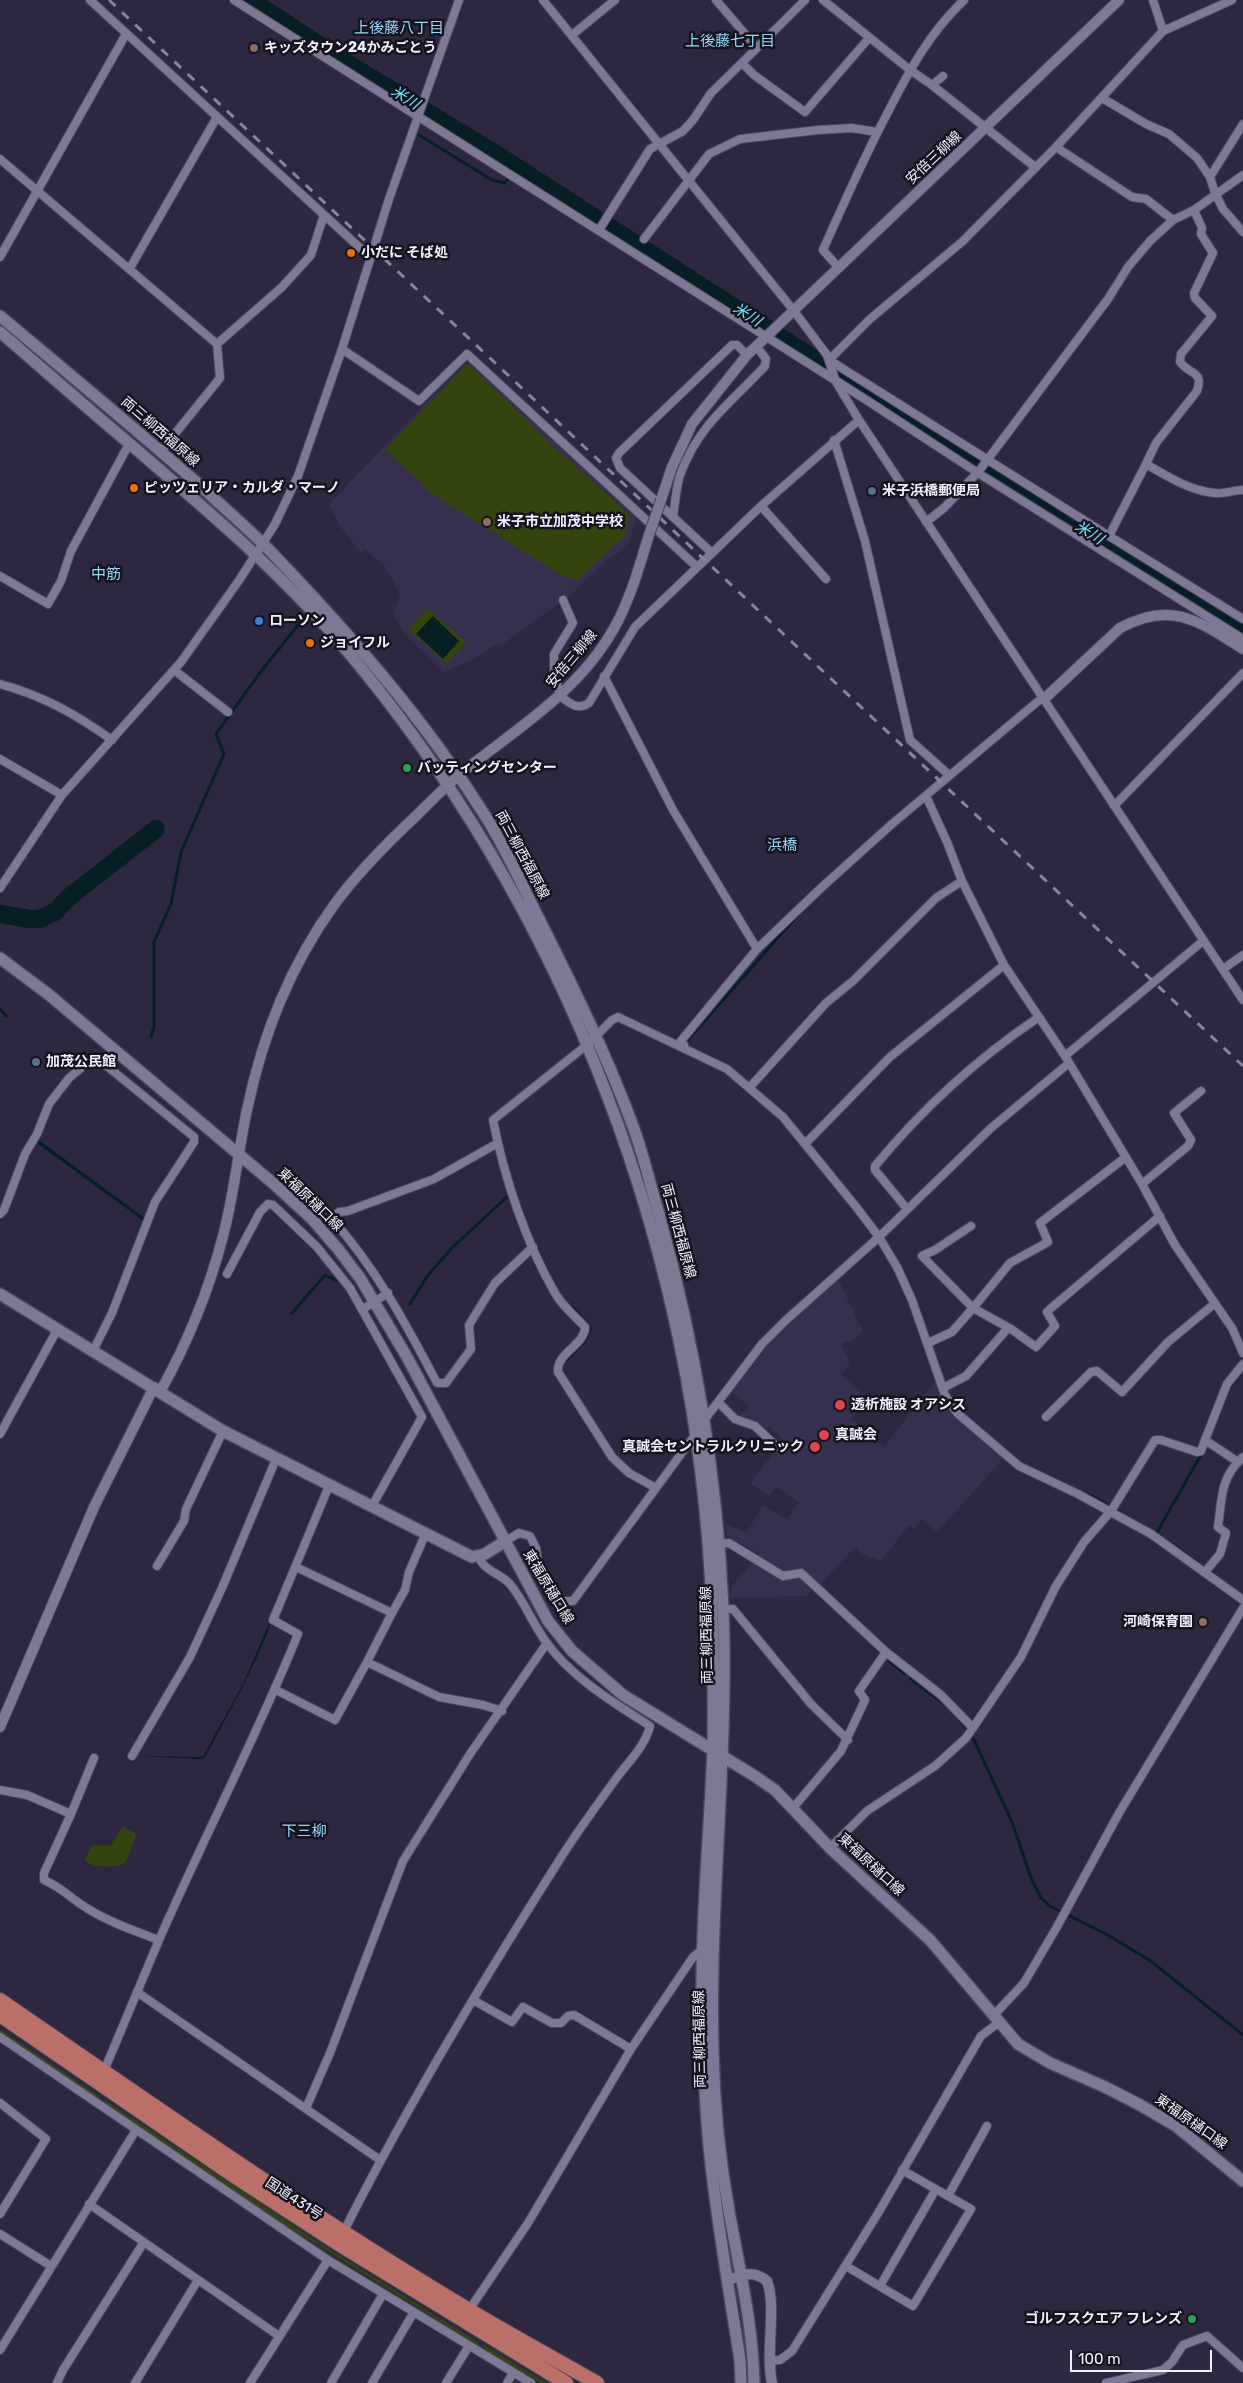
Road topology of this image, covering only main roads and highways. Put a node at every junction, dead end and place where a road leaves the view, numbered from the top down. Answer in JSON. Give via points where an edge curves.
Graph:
{"nodes":[{"id":1,"x":0,"y":316,"type":"edge"},
{"id":2,"x":0,"y":332,"type":"edge"},
{"id":3,"x":259,"y":548,"type":"junction"},
{"id":4,"x":0,"y":958,"type":"edge"},
{"id":5,"x":592,"y":1040,"type":"junction"},
{"id":6,"x":0,"y":1294,"type":"edge"},
{"id":7,"x":504,"y":1542,"type":"junction"},
{"id":8,"x":718,"y":1754,"type":"junction"},
{"id":9,"x":0,"y":2000,"type":"edge"},
{"id":10,"x":0,"y":2015,"type":"edge"},
{"id":11,"x":1243,"y":2181,"type":"edge"},
{"id":12,"x":566,"y":2383,"type":"edge"},
{"id":13,"x":597,"y":2383,"type":"edge"},
{"id":14,"x":741,"y":2383,"type":"edge"},
{"id":15,"x":754,"y":2383,"type":"edge"}],
"edges":[{"from":1,"to":3,"type":"main road","name":"両三柳西福原線","via":[[161,451]]},
{"from":2,"to":3,"type":"main road","name":"両三柳西福原線","via":[[129,444]]},
{"from":3,"to":5,"type":"main road","name":"両三柳西福原線","via":[[382,694],[447,786],[526,913]]},
{"from":3,"to":5,"type":"main road","name":"両三柳西福原線","via":[[325,610],[395,692],[459,775],[489,822],[562,966]]},
{"from":4,"to":7,"type":"main road","name":"東福原樋口線","via":[[48,994],[312,1219],[375,1301]]},
{"from":5,"to":8,"type":"main road","name":"両三柳西福原線","via":[[641,1188],[669,1291],[696,1434],[711,1598]]},
{"from":5,"to":8,"type":"main road","name":"両三柳西福原線","via":[[634,1130],[674,1269],[697,1376],[712,1475],[723,1609]]},
{"from":6,"to":7,"type":"main road","name":"東福原樋口線","via":[[223,1431],[472,1556],[479,1557]]},
{"from":7,"to":8,"type":"main road","name":"東福原樋口線","via":[[548,1621],[572,1650],[623,1695]]},
{"from":8,"to":11,"type":"main road","name":"東福原樋口線","via":[[775,1790],[830,1848],[930,1940],[1018,2044],[1030,2053],[1105,2086],[1176,2126]]},
{"from":8,"to":14,"type":"main road","name":"両三柳西福原線","via":[[702,1950],[708,2138]]},
{"from":8,"to":15,"type":"main road","name":"両三柳西福原線","via":[[713,2051],[727,2201],[741,2274]]},
{"from":9,"to":13,"type":"highway","name":"国道431号","via":[[242,2166],[469,2310]]},
{"from":10,"to":12,"type":"highway","name":"国道431号","via":[[337,2243]]}]}
